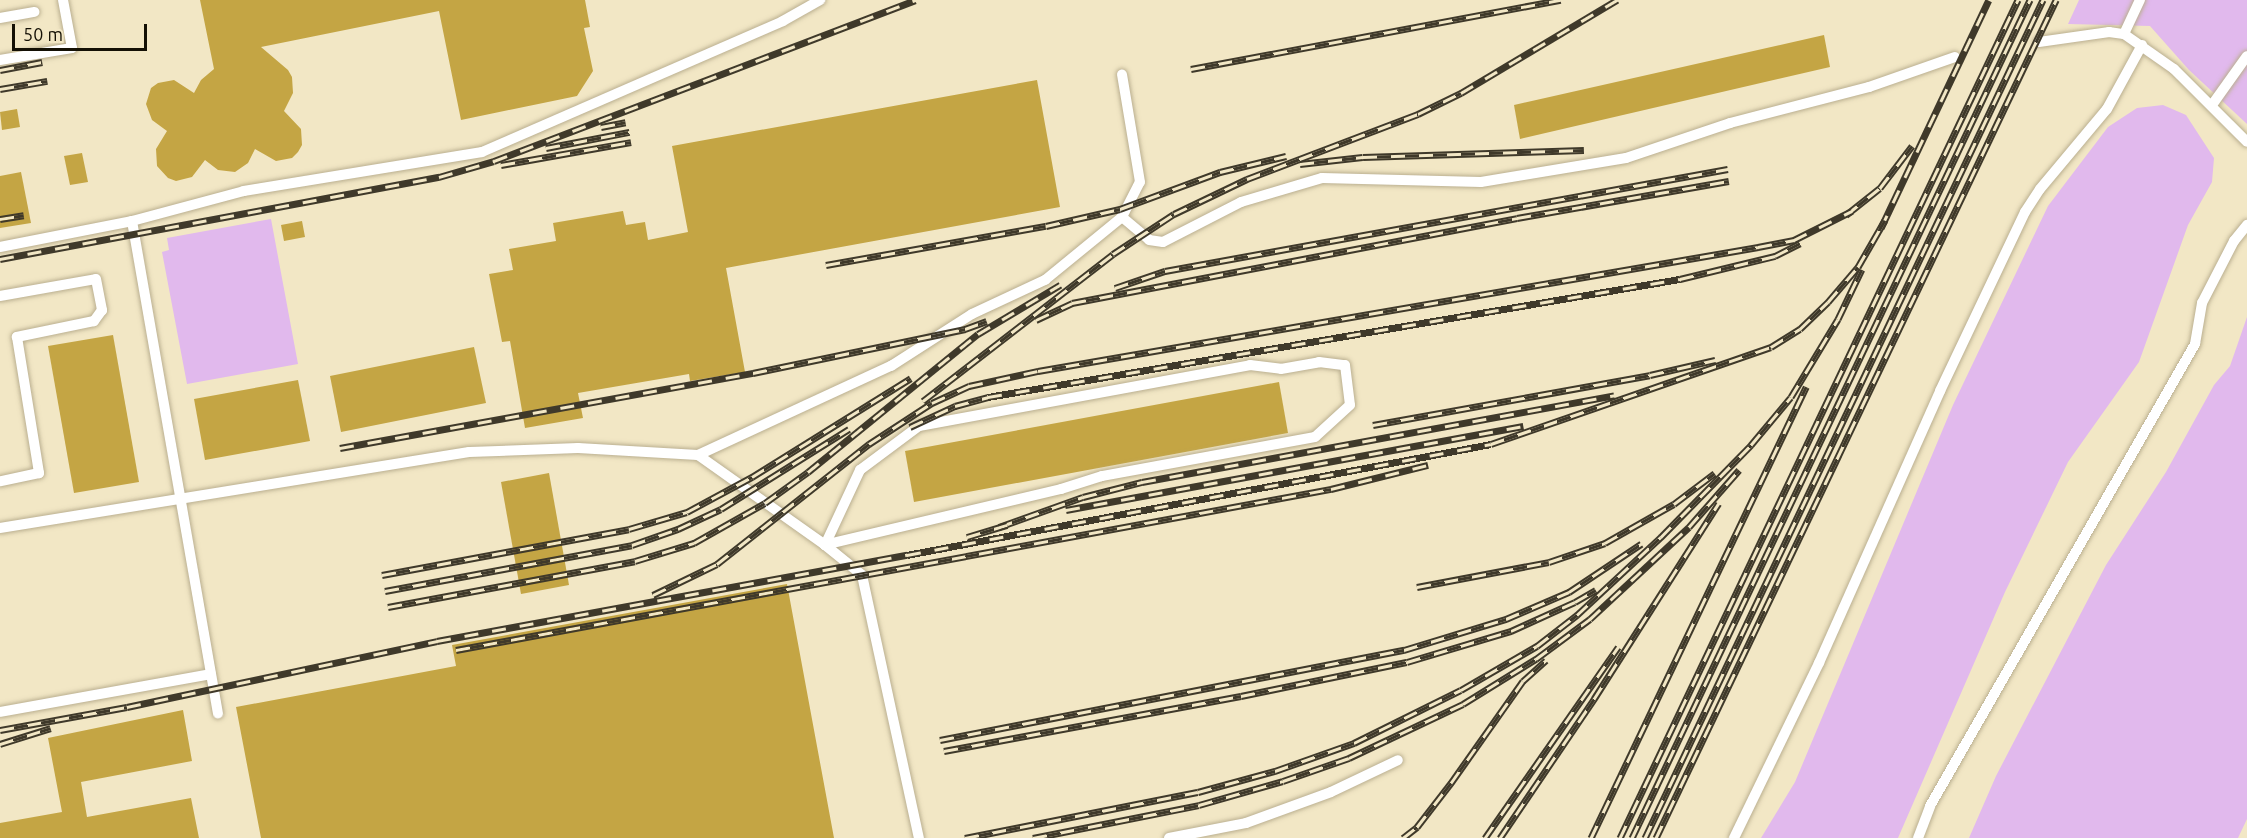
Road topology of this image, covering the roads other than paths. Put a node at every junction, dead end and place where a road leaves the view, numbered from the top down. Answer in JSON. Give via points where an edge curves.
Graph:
{"nodes":[{"id":1,"x":63,"y":0,"type":"edge"},
{"id":2,"x":820,"y":0,"type":"edge"},
{"id":3,"x":2139,"y":0,"type":"edge"},
{"id":4,"x":34,"y":12,"type":"dead end"},
{"id":5,"x":0,"y":18,"type":"edge"},
{"id":6,"x":2124,"y":34,"type":"junction"},
{"id":7,"x":2039,"y":42,"type":"dead end"},
{"id":8,"x":2142,"y":45,"type":"junction"},
{"id":9,"x":2247,"y":56,"type":"edge"},
{"id":10,"x":1955,"y":57,"type":"dead end"},
{"id":11,"x":0,"y":60,"type":"edge"},
{"id":12,"x":1122,"y":75,"type":"dead end"},
{"id":13,"x":2212,"y":105,"type":"junction"},
{"id":14,"x":2247,"y":142,"type":"edge"},
{"id":15,"x":1122,"y":217,"type":"junction"},
{"id":16,"x":132,"y":221,"type":"junction"},
{"id":17,"x":2247,"y":225,"type":"edge"},
{"id":18,"x":0,"y":247,"type":"edge"},
{"id":19,"x":0,"y":296,"type":"edge"},
{"id":20,"x":698,"y":455,"type":"junction"},
{"id":21,"x":0,"y":481,"type":"edge"},
{"id":22,"x":180,"y":497,"type":"junction"},
{"id":23,"x":0,"y":528,"type":"edge"},
{"id":24,"x":825,"y":545,"type":"junction"},
{"id":25,"x":211,"y":674,"type":"junction"},
{"id":26,"x":0,"y":712,"type":"edge"},
{"id":27,"x":218,"y":714,"type":"dead end"},
{"id":28,"x":1398,"y":760,"type":"dead end"},
{"id":29,"x":919,"y":838,"type":"edge"},
{"id":30,"x":1169,"y":838,"type":"edge"},
{"id":31,"x":1734,"y":838,"type":"edge"},
{"id":32,"x":1918,"y":838,"type":"edge"}],
"edges":[{"from":1,"to":11,"type":"lane","via":[[72,48]]},
{"from":2,"to":16,"type":"lane","via":[[783,21],[482,152],[244,191]]},
{"from":3,"to":6,"type":"lane"},
{"from":4,"to":5,"type":"lane"},
{"from":6,"to":7,"type":"lane","via":[[2109,32]]},
{"from":6,"to":8,"type":"lane"},
{"from":8,"to":13,"type":"lane"},
{"from":8,"to":31,"type":"lane","via":[[2107,109],[2025,212],[1819,663]]},
{"from":9,"to":13,"type":"lane"},
{"from":10,"to":15,"type":"lane","via":[[1869,87],[1730,123],[1626,158],[1481,182],[1322,178],[1241,202],[1162,242],[1149,240]]},
{"from":12,"to":15,"type":"lane","via":[[1140,182]]},
{"from":13,"to":14,"type":"lane"},
{"from":15,"to":20,"type":"lane","via":[[1045,280],[972,314],[891,366]]},
{"from":16,"to":18,"type":"lane"},
{"from":16,"to":22,"type":"lane"},
{"from":17,"to":32,"type":"lane","via":[[2234,241],[2202,303],[2195,344],[1930,806]]},
{"from":19,"to":21,"type":"lane","via":[[96,279],[102,310],[94,321],[17,337],[39,473]]},
{"from":20,"to":22,"type":"lane","via":[[578,448],[470,452]]},
{"from":20,"to":24,"type":"lane"},
{"from":22,"to":23,"type":"lane"},
{"from":22,"to":25,"type":"lane"},
{"from":24,"to":24,"type":"lane","via":[[1102,476],[1315,437],[1350,405],[1345,365],[1319,362],[1281,369],[1250,365],[919,426],[860,470]]},
{"from":24,"to":29,"type":"lane","via":[[862,575]]},
{"from":25,"to":26,"type":"lane"},
{"from":25,"to":27,"type":"lane"},
{"from":28,"to":30,"type":"lane","via":[[1331,792],[1246,823]]}]}
